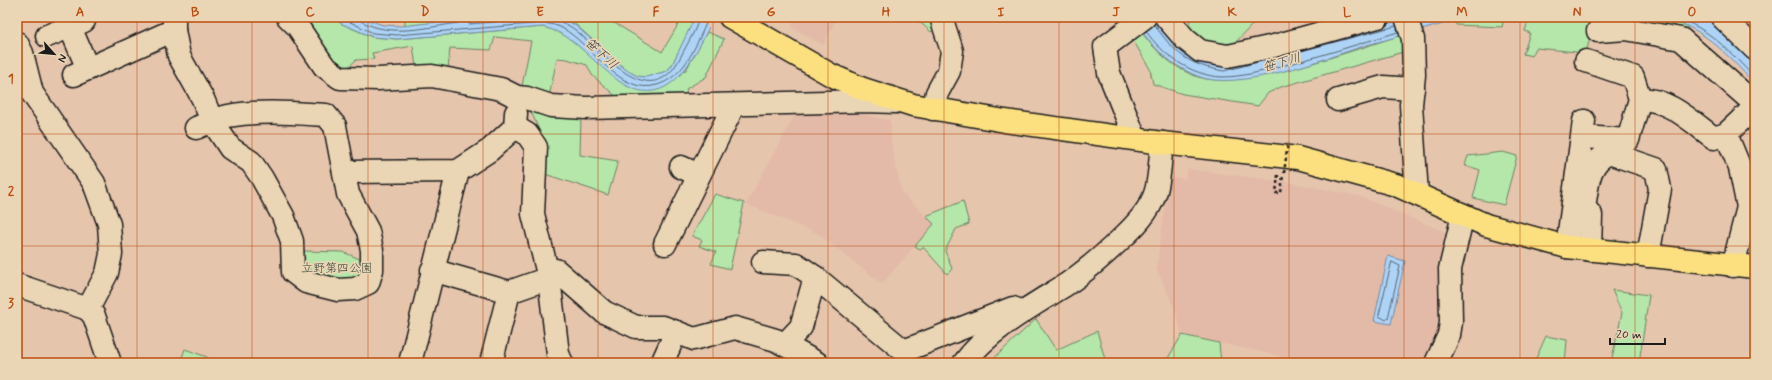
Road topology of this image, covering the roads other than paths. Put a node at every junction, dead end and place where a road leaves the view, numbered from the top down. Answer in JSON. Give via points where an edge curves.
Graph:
{"nodes":[{"id":1,"x":288,"y":17,"type":"edge"},
{"id":2,"x":730,"y":17,"type":"edge"},
{"id":3,"x":941,"y":17,"type":"edge"},
{"id":4,"x":1166,"y":17,"type":"edge"},
{"id":5,"x":1378,"y":17,"type":"edge"},
{"id":6,"x":1406,"y":17,"type":"edge"},
{"id":7,"x":1722,"y":17,"type":"edge"},
{"id":8,"x":1139,"y":21,"type":"edge"},
{"id":9,"x":174,"y":24,"type":"edge"},
{"id":10,"x":1598,"y":30,"type":"dead end"},
{"id":11,"x":47,"y":36,"type":"dead end"},
{"id":12,"x":20,"y":48,"type":"edge"},
{"id":13,"x":1755,"y":49,"type":"edge"},
{"id":14,"x":1586,"y":61,"type":"dead end"},
{"id":15,"x":1412,"y":89,"type":"junction"},
{"id":16,"x":517,"y":98,"type":"junction"},
{"id":17,"x":1640,"y":99,"type":"junction"},
{"id":18,"x":1338,"y":100,"type":"dead end"},
{"id":19,"x":905,"y":103,"type":"junction"},
{"id":20,"x":734,"y":105,"type":"junction"},
{"id":21,"x":1755,"y":106,"type":"edge"},
{"id":22,"x":933,"y":109,"type":"junction"},
{"id":23,"x":204,"y":124,"type":"junction"},
{"id":24,"x":515,"y":127,"type":"junction"},
{"id":25,"x":1726,"y":134,"type":"junction"},
{"id":26,"x":1135,"y":138,"type":"junction"},
{"id":27,"x":1162,"y":143,"type":"junction"},
{"id":28,"x":458,"y":171,"type":"junction"},
{"id":29,"x":345,"y":172,"type":"junction"},
{"id":30,"x":1417,"y":194,"type":"junction"},
{"id":31,"x":1463,"y":215,"type":"junction"},
{"id":32,"x":664,"y":244,"type":"dead end"},
{"id":33,"x":1567,"y":247,"type":"junction"},
{"id":34,"x":1590,"y":250,"type":"junction"},
{"id":35,"x":1648,"y":256,"type":"junction"},
{"id":36,"x":763,"y":262,"type":"dead end"},
{"id":37,"x":1733,"y":266,"type":"junction"},
{"id":38,"x":1755,"y":267,"type":"edge"},
{"id":39,"x":432,"y":270,"type":"junction"},
{"id":40,"x":548,"y":274,"type":"junction"},
{"id":41,"x":815,"y":277,"type":"junction"},
{"id":42,"x":17,"y":285,"type":"edge"},
{"id":43,"x":509,"y":292,"type":"junction"},
{"id":44,"x":88,"y":308,"type":"junction"},
{"id":45,"x":1022,"y":311,"type":"junction"},
{"id":46,"x":676,"y":332,"type":"junction"},
{"id":47,"x":785,"y":344,"type":"junction"},
{"id":48,"x":904,"y":357,"type":"edge"},
{"id":49,"x":560,"y":359,"type":"edge"},
{"id":50,"x":110,"y":363,"type":"edge"},
{"id":51,"x":410,"y":363,"type":"edge"},
{"id":52,"x":491,"y":363,"type":"edge"},
{"id":53,"x":662,"y":363,"type":"edge"},
{"id":54,"x":817,"y":363,"type":"edge"},
{"id":55,"x":964,"y":363,"type":"edge"},
{"id":56,"x":1436,"y":363,"type":"edge"}],
"edges":[{"from":1,"to":16,"type":"street","via":[[298,26],[324,66],[340,78],[432,76],[501,90]]},
{"from":2,"to":19,"type":"main road","via":[[831,75]]},
{"from":3,"to":22,"type":"street","via":[[952,51],[949,71],[937,93]]},
{"from":4,"to":5,"type":"street","via":[[1185,39],[1200,51],[1228,56]]},
{"from":6,"to":15,"type":"street","via":[[1413,38]]},
{"from":7,"to":13,"type":"street"},
{"from":8,"to":26,"type":"street","via":[[1105,47],[1109,73]]},
{"from":9,"to":11,"type":"street","via":[[81,72],[77,24]]},
{"from":9,"to":23,"type":"street","via":[[179,56],[203,100]]},
{"from":10,"to":21,"type":"street","via":[[1626,29],[1681,39]]},
{"from":12,"to":44,"type":"street","via":[[32,92],[94,183],[109,224],[112,254],[107,273]]},
{"from":14,"to":17,"type":"street","via":[[1633,77]]},
{"from":15,"to":18,"type":"street","via":[[1383,87]]},
{"from":15,"to":30,"type":"street","via":[[1412,141]]},
{"from":16,"to":20,"type":"street","via":[[528,98],[551,106],[586,108]]},
{"from":16,"to":24,"type":"street"},
{"from":17,"to":25,"type":"street","via":[[1652,99],[1673,107],[1714,138]]},
{"from":17,"to":33,"type":"street","via":[[1628,140],[1583,129]]},
{"from":19,"to":20,"type":"street","via":[[866,101]]},
{"from":19,"to":22,"type":"main road"},
{"from":20,"to":32,"type":"street","via":[[690,171]]},
{"from":21,"to":25,"type":"street"},
{"from":22,"to":26,"type":"main road"},
{"from":23,"to":29,"type":"street","via":[[227,116],[276,112],[326,115],[335,126]]},
{"from":23,"to":29,"type":"street","via":[[230,148],[251,162],[262,178],[283,216],[292,241],[293,272],[306,282],[338,290],[355,289],[368,283],[372,270],[372,250],[368,231],[348,194]]},
{"from":24,"to":28,"type":"street","via":[[490,150]]},
{"from":24,"to":40,"type":"street","via":[[527,134],[536,147],[533,214]]},
{"from":25,"to":37,"type":"street","via":[[1740,168],[1748,207]]},
{"from":26,"to":27,"type":"main road"},
{"from":27,"to":30,"type":"main road","via":[[1298,158],[1396,185]]},
{"from":27,"to":45,"type":"street","via":[[1156,193],[1133,228],[1096,262]]},
{"from":28,"to":29,"type":"street"},
{"from":28,"to":39,"type":"street"},
{"from":30,"to":31,"type":"main road"},
{"from":31,"to":33,"type":"main road","via":[[1486,225]]},
{"from":31,"to":56,"type":"street","via":[[1450,268],[1449,335]]},
{"from":33,"to":34,"type":"main road"},
{"from":34,"to":35,"type":"main road"},
{"from":34,"to":35,"type":"street","via":[[1591,215],[1584,208],[1592,168],[1600,157],[1609,153],[1656,169],[1660,189]]},
{"from":35,"to":37,"type":"main road"},
{"from":36,"to":41,"type":"street","via":[[796,264]]},
{"from":37,"to":38,"type":"main road"},
{"from":39,"to":43,"type":"street"},
{"from":39,"to":51,"type":"street"},
{"from":40,"to":43,"type":"street"},
{"from":40,"to":46,"type":"street","via":[[556,270],[604,312],[636,327],[663,327]]},
{"from":40,"to":49,"type":"street"},
{"from":41,"to":47,"type":"street","via":[[801,327]]},
{"from":41,"to":48,"type":"street"},
{"from":42,"to":44,"type":"street"},
{"from":43,"to":52,"type":"street"},
{"from":44,"to":50,"type":"street","via":[[94,316]]},
{"from":45,"to":48,"type":"street","via":[[1013,308]]},
{"from":45,"to":55,"type":"street","via":[[986,340]]},
{"from":46,"to":47,"type":"street","via":[[694,339],[735,328]]},
{"from":46,"to":53,"type":"street"},
{"from":47,"to":54,"type":"street"}]}
